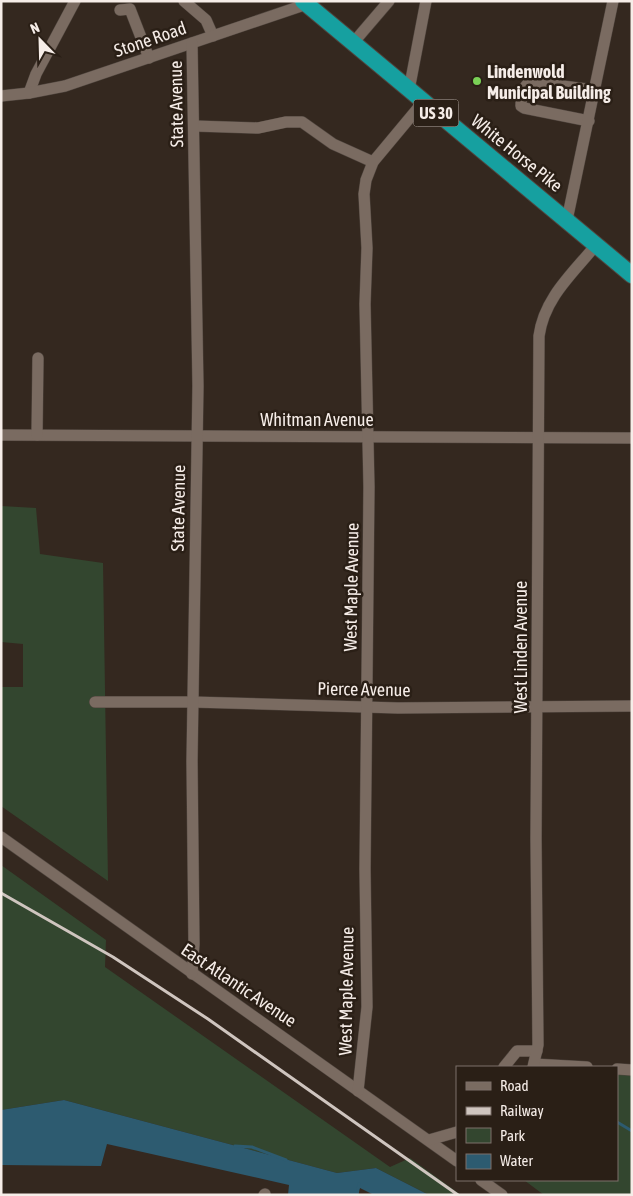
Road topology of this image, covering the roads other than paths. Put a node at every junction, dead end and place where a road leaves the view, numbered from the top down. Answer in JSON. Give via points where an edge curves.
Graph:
{"nodes":[{"id":1,"x":75,"y":1,"type":"edge"},
{"id":2,"x":184,"y":1,"type":"edge"},
{"id":3,"x":389,"y":1,"type":"edge"},
{"id":4,"x":426,"y":1,"type":"edge"},
{"id":5,"x":612,"y":1,"type":"edge"},
{"id":6,"x":305,"y":3,"type":"edge"},
{"id":7,"x":199,"y":6,"type":"edge"},
{"id":8,"x":120,"y":10,"type":"dead end"},
{"id":9,"x":213,"y":36,"type":"junction"},
{"id":10,"x":192,"y":43,"type":"junction"},
{"id":11,"x":353,"y":43,"type":"junction"},
{"id":12,"x":148,"y":58,"type":"junction"},
{"id":13,"x":409,"y":90,"type":"junction"},
{"id":14,"x":596,"y":90,"type":"junction"},
{"id":15,"x":29,"y":93,"type":"junction"},
{"id":16,"x":1,"y":96,"type":"edge"},
{"id":17,"x":423,"y":102,"type":"junction"},
{"id":18,"x":588,"y":123,"type":"junction"},
{"id":19,"x":195,"y":126,"type":"junction"},
{"id":20,"x":373,"y":162,"type":"junction"},
{"id":21,"x":567,"y":220,"type":"junction"},
{"id":22,"x":596,"y":245,"type":"junction"},
{"id":23,"x":632,"y":275,"type":"edge"},
{"id":24,"x":38,"y":358,"type":"dead end"},
{"id":25,"x":1,"y":435,"type":"edge"},
{"id":26,"x":37,"y":435,"type":"junction"},
{"id":27,"x":197,"y":436,"type":"junction"},
{"id":28,"x":368,"y":437,"type":"junction"},
{"id":29,"x":537,"y":438,"type":"junction"},
{"id":30,"x":632,"y":438,"type":"edge"},
{"id":31,"x":95,"y":702,"type":"dead end"},
{"id":32,"x":192,"y":702,"type":"junction"},
{"id":33,"x":632,"y":706,"type":"edge"},
{"id":34,"x":367,"y":707,"type":"junction"},
{"id":35,"x":538,"y":707,"type":"junction"},
{"id":36,"x":1,"y":837,"type":"edge"},
{"id":37,"x":192,"y":974,"type":"junction"},
{"id":38,"x":537,"y":1051,"type":"junction"},
{"id":39,"x":534,"y":1065,"type":"edge"},
{"id":40,"x":505,"y":1066,"type":"edge"},
{"id":41,"x":560,"y":1066,"type":"edge"},
{"id":42,"x":618,"y":1069,"type":"edge"},
{"id":43,"x":632,"y":1070,"type":"edge"},
{"id":44,"x":358,"y":1091,"type":"junction"},
{"id":45,"x":456,"y":1132,"type":"edge"},
{"id":46,"x":429,"y":1140,"type":"junction"},
{"id":47,"x":456,"y":1160,"type":"edge"},
{"id":48,"x":482,"y":1181,"type":"edge"},
{"id":49,"x":502,"y":1195,"type":"edge"}],
"edges":[{"from":1,"to":15,"type":"street"},
{"from":2,"to":7,"type":"street"},
{"from":3,"to":11,"type":"street"},
{"from":4,"to":13,"type":"street"},
{"from":5,"to":14,"type":"street"},
{"from":6,"to":9,"type":"street","name":"Stone Road"},
{"from":6,"to":11,"type":"highway","name":"White Horse Pike","number":"US 30"},
{"from":7,"to":9,"type":"street"},
{"from":8,"to":12,"type":"street","via":[[130,8]]},
{"from":9,"to":10,"type":"street","name":"Stone Road"},
{"from":10,"to":12,"type":"street","name":"Stone Road"},
{"from":10,"to":19,"type":"street","name":"State Avenue"},
{"from":11,"to":13,"type":"highway","name":"White Horse Pike","number":"US 30"},
{"from":12,"to":15,"type":"street","name":"Stone Road","via":[[65,86]]},
{"from":13,"to":17,"type":"highway","name":"White Horse Pike","number":"US 30"},
{"from":14,"to":18,"type":"street"},
{"from":14,"to":18,"type":"street","via":[[530,82],[526,84],[521,98],[524,108]]},
{"from":15,"to":16,"type":"street","name":"Stone Road"},
{"from":17,"to":20,"type":"street","name":"West Maple Avenue"},
{"from":17,"to":21,"type":"highway","name":"White Horse Pike","number":"US 30"},
{"from":18,"to":21,"type":"street"},
{"from":19,"to":20,"type":"street","via":[[258,128],[302,122],[333,144]]},
{"from":19,"to":27,"type":"street","name":"State Avenue"},
{"from":20,"to":28,"type":"street","name":"West Maple Avenue","via":[[364,194]]},
{"from":21,"to":22,"type":"highway","number":"US 30"},
{"from":22,"to":23,"type":"highway","number":"US 30"},
{"from":22,"to":29,"type":"street","name":"West Linden Avenue","via":[[548,303],[540,325]]},
{"from":24,"to":26,"type":"street"},
{"from":25,"to":26,"type":"street","name":"Whitman Avenue"},
{"from":26,"to":27,"type":"street","name":"Whitman Avenue"},
{"from":27,"to":28,"type":"street","name":"Whitman Avenue"},
{"from":27,"to":32,"type":"street","name":"State Avenue"},
{"from":28,"to":29,"type":"street","name":"Whitman Avenue"},
{"from":28,"to":34,"type":"street","name":"West Maple Avenue"},
{"from":29,"to":30,"type":"street","name":"Whitman Avenue"},
{"from":29,"to":35,"type":"street","name":"West Linden Avenue"},
{"from":31,"to":32,"type":"street","name":"Pierce Avenue"},
{"from":32,"to":34,"type":"street","name":"Pierce Avenue"},
{"from":32,"to":37,"type":"street","name":"State Avenue"},
{"from":33,"to":35,"type":"street","name":"Pierce Avenue"},
{"from":34,"to":35,"type":"street","name":"Pierce Avenue"},
{"from":34,"to":44,"type":"street","name":"West Maple Avenue","via":[[364,869],[367,1007]]},
{"from":35,"to":38,"type":"street","name":"West Linden Avenue"},
{"from":36,"to":37,"type":"street","name":"East Atlantic Avenue"},
{"from":37,"to":44,"type":"street","name":"East Atlantic Avenue"},
{"from":38,"to":39,"type":"street","name":"West Linden Avenue"},
{"from":38,"to":40,"type":"street","via":[[518,1051]]},
{"from":39,"to":41,"type":"street"},
{"from":42,"to":43,"type":"street"},
{"from":44,"to":46,"type":"street","name":"East Atlantic Avenue"},
{"from":45,"to":46,"type":"street"},
{"from":46,"to":47,"type":"street","name":"East Atlantic Avenue"},
{"from":48,"to":49,"type":"street"}]}
